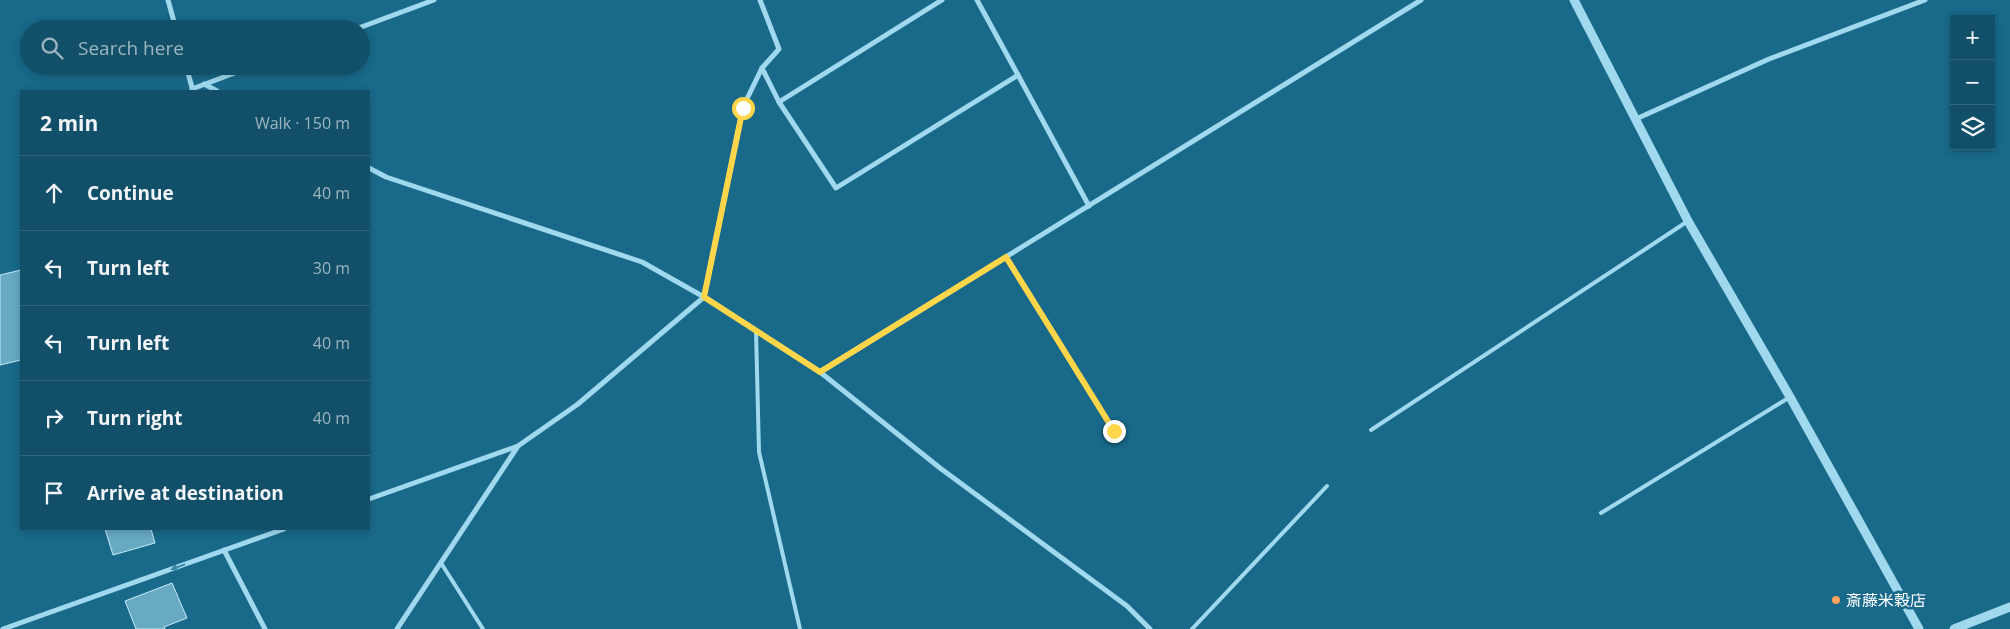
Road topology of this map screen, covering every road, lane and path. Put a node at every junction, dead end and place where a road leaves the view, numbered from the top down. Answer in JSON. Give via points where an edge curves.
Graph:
{"nodes":[{"id":1,"x":168,"y":0,"type":"edge"},
{"id":2,"x":434,"y":0,"type":"edge"},
{"id":3,"x":760,"y":0,"type":"edge"},
{"id":4,"x":942,"y":0,"type":"edge"},
{"id":5,"x":977,"y":0,"type":"edge"},
{"id":6,"x":1421,"y":0,"type":"edge"},
{"id":7,"x":1574,"y":0,"type":"edge"},
{"id":8,"x":1924,"y":0,"type":"edge"},
{"id":9,"x":174,"y":20,"type":"edge"},
{"id":10,"x":370,"y":24,"type":"edge"},
{"id":11,"x":762,"y":68,"type":"junction"},
{"id":12,"x":188,"y":75,"type":"edge"},
{"id":13,"x":229,"y":75,"type":"edge"},
{"id":14,"x":1018,"y":75,"type":"junction"},
{"id":15,"x":204,"y":84,"type":"junction"},
{"id":16,"x":192,"y":90,"type":"edge"},
{"id":17,"x":215,"y":90,"type":"edge"},
{"id":18,"x":780,"y":102,"type":"junction"},
{"id":19,"x":1636,"y":119,"type":"junction"},
{"id":20,"x":370,"y":169,"type":"edge"},
{"id":21,"x":1088,"y":206,"type":"junction"},
{"id":22,"x":1688,"y":221,"type":"junction"},
{"id":23,"x":1006,"y":257,"type":"junction"},
{"id":24,"x":704,"y":297,"type":"junction"},
{"id":25,"x":756,"y":331,"type":"junction"},
{"id":26,"x":820,"y":372,"type":"junction"},
{"id":27,"x":1790,"y":397,"type":"junction"},
{"id":28,"x":1371,"y":430,"type":"dead end"},
{"id":29,"x":1114,"y":431,"type":"dead end"},
{"id":30,"x":518,"y":446,"type":"junction"},
{"id":31,"x":1328,"y":486,"type":"dead end"},
{"id":32,"x":370,"y":499,"type":"edge"},
{"id":33,"x":1601,"y":513,"type":"dead end"},
{"id":34,"x":281,"y":530,"type":"edge"},
{"id":35,"x":224,"y":550,"type":"junction"},
{"id":36,"x":441,"y":563,"type":"junction"},
{"id":37,"x":2010,"y":607,"type":"edge"},
{"id":38,"x":3,"y":629,"type":"edge"},
{"id":39,"x":265,"y":629,"type":"edge"},
{"id":40,"x":397,"y":629,"type":"edge"},
{"id":41,"x":483,"y":629,"type":"edge"},
{"id":42,"x":800,"y":629,"type":"edge"},
{"id":43,"x":1150,"y":629,"type":"edge"},
{"id":44,"x":1192,"y":629,"type":"edge"},
{"id":45,"x":1919,"y":629,"type":"edge"},
{"id":46,"x":1954,"y":629,"type":"edge"}],
"edges":[{"from":1,"to":9,"type":"street"},
{"from":2,"to":10,"type":"street"},
{"from":3,"to":11,"type":"street","via":[[778,49]]},
{"from":4,"to":18,"type":"street"},
{"from":5,"to":14,"type":"street"},
{"from":6,"to":21,"type":"street"},
{"from":7,"to":19,"type":"street"},
{"from":8,"to":19,"type":"street","via":[[1769,59]]},
{"from":11,"to":18,"type":"street"},
{"from":11,"to":24,"type":"street","via":[[743,108]]},
{"from":12,"to":16,"type":"street"},
{"from":13,"to":15,"type":"street"},
{"from":14,"to":18,"type":"street","via":[[836,188]]},
{"from":14,"to":21,"type":"street"},
{"from":15,"to":16,"type":"street"},
{"from":15,"to":17,"type":"street"},
{"from":19,"to":22,"type":"street"},
{"from":20,"to":24,"type":"street","via":[[386,177],[642,262]]},
{"from":21,"to":23,"type":"street"},
{"from":22,"to":27,"type":"street"},
{"from":22,"to":28,"type":"lane"},
{"from":23,"to":26,"type":"street"},
{"from":23,"to":29,"type":"lane"},
{"from":24,"to":25,"type":"street"},
{"from":24,"to":30,"type":"street","via":[[578,404]]},
{"from":25,"to":26,"type":"street"},
{"from":25,"to":42,"type":"lane","via":[[760,452]]},
{"from":26,"to":43,"type":"street","via":[[940,468],[1127,606]]},
{"from":27,"to":33,"type":"lane"},
{"from":27,"to":45,"type":"street"},
{"from":30,"to":32,"type":"street"},
{"from":30,"to":36,"type":"street"},
{"from":31,"to":44,"type":"lane"},
{"from":34,"to":35,"type":"street"},
{"from":35,"to":38,"type":"street","one_way":true},
{"from":35,"to":39,"type":"street"},
{"from":36,"to":40,"type":"street"},
{"from":36,"to":41,"type":"lane"},
{"from":37,"to":46,"type":"street"}]}
